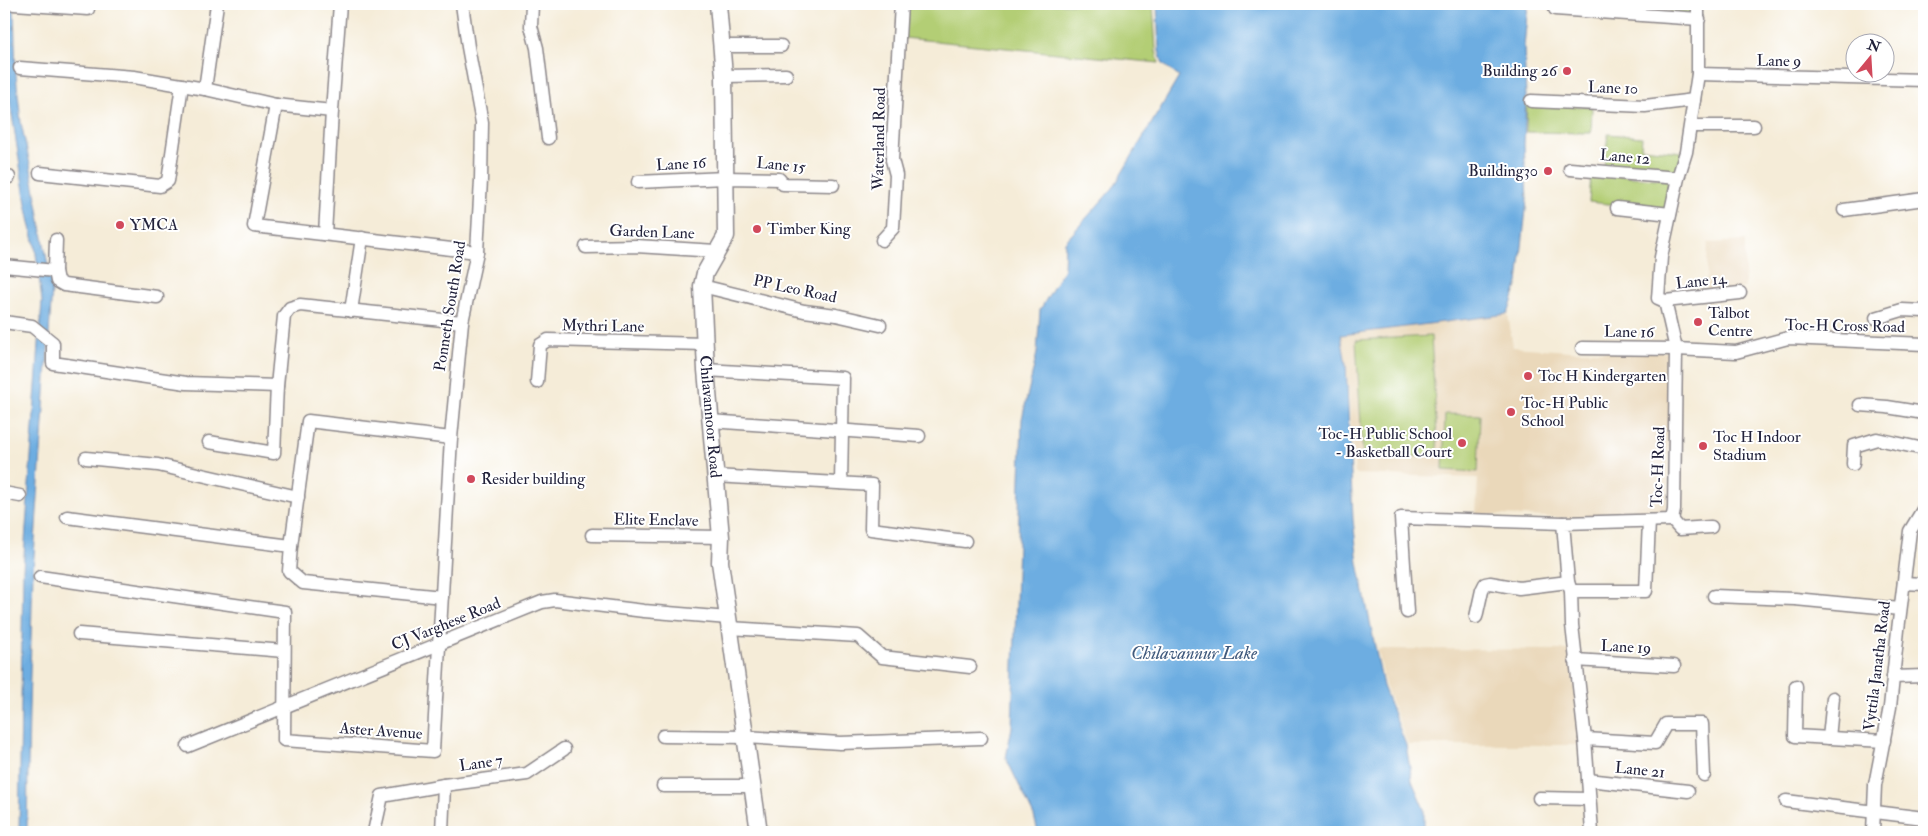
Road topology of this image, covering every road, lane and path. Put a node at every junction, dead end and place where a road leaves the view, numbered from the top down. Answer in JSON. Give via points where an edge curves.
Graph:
{"nodes":[{"id":1,"x":14,"y":4,"type":"edge"},
{"id":2,"x":217,"y":4,"type":"edge"},
{"id":3,"x":340,"y":4,"type":"edge"},
{"id":4,"x":462,"y":4,"type":"edge"},
{"id":5,"x":532,"y":4,"type":"edge"},
{"id":6,"x":718,"y":4,"type":"edge"},
{"id":7,"x":901,"y":4,"type":"edge"},
{"id":8,"x":1698,"y":4,"type":"edge"},
{"id":9,"x":1555,"y":9,"type":"dead end"},
{"id":10,"x":88,"y":10,"type":"dead end"},
{"id":11,"x":1699,"y":19,"type":"junction"},
{"id":12,"x":722,"y":46,"type":"junction"},
{"id":13,"x":781,"y":46,"type":"dead end"},
{"id":14,"x":20,"y":68,"type":"dead end"},
{"id":15,"x":1698,"y":74,"type":"junction"},
{"id":16,"x":786,"y":75,"type":"dead end"},
{"id":17,"x":724,"y":76,"type":"junction"},
{"id":18,"x":1924,"y":80,"type":"edge"},
{"id":19,"x":182,"y":85,"type":"junction"},
{"id":20,"x":204,"y":89,"type":"junction"},
{"id":21,"x":1694,"y":100,"type":"junction"},
{"id":22,"x":1531,"y":101,"type":"dead end"},
{"id":23,"x":276,"y":105,"type":"junction"},
{"id":24,"x":332,"y":111,"type":"junction"},
{"id":25,"x":1691,"y":126,"type":"junction"},
{"id":26,"x":1754,"y":126,"type":"dead end"},
{"id":27,"x":548,"y":138,"type":"dead end"},
{"id":28,"x":1570,"y":169,"type":"dead end"},
{"id":29,"x":40,"y":173,"type":"dead end"},
{"id":30,"x":725,"y":178,"type":"junction"},
{"id":31,"x":1678,"y":178,"type":"junction"},
{"id":32,"x":638,"y":182,"type":"dead end"},
{"id":33,"x":834,"y":185,"type":"dead end"},
{"id":34,"x":1924,"y":199,"type":"edge"},
{"id":35,"x":1617,"y":208,"type":"dead end"},
{"id":36,"x":1844,"y":210,"type":"dead end"},
{"id":37,"x":1670,"y":214,"type":"junction"},
{"id":38,"x":325,"y":234,"type":"junction"},
{"id":39,"x":362,"y":238,"type":"junction"},
{"id":40,"x":56,"y":240,"type":"dead end"},
{"id":41,"x":882,"y":240,"type":"dead end"},
{"id":42,"x":586,"y":247,"type":"dead end"},
{"id":43,"x":716,"y":251,"type":"junction"},
{"id":44,"x":477,"y":252,"type":"junction"},
{"id":45,"x":4,"y":266,"type":"edge"},
{"id":46,"x":55,"y":271,"type":"junction"},
{"id":47,"x":702,"y":286,"type":"junction"},
{"id":48,"x":1740,"y":293,"type":"dead end"},
{"id":49,"x":157,"y":297,"type":"dead end"},
{"id":50,"x":1665,"y":301,"type":"junction"},
{"id":51,"x":351,"y":311,"type":"junction"},
{"id":52,"x":1924,"y":311,"type":"edge"},
{"id":53,"x":1876,"y":318,"type":"dead end"},
{"id":54,"x":4,"y":322,"type":"edge"},
{"id":55,"x":462,"y":322,"type":"junction"},
{"id":56,"x":880,"y":325,"type":"dead end"},
{"id":57,"x":704,"y":344,"type":"junction"},
{"id":58,"x":1924,"y":344,"type":"edge"},
{"id":59,"x":1582,"y":348,"type":"dead end"},
{"id":60,"x":1676,"y":349,"type":"junction"},
{"id":61,"x":706,"y":370,"type":"junction"},
{"id":62,"x":537,"y":382,"type":"dead end"},
{"id":63,"x":277,"y":386,"type":"junction"},
{"id":64,"x":1860,"y":405,"type":"dead end"},
{"id":65,"x":1924,"y":413,"type":"edge"},
{"id":66,"x":710,"y":421,"type":"junction"},
{"id":67,"x":842,"y":429,"type":"junction"},
{"id":68,"x":919,"y":436,"type":"dead end"},
{"id":69,"x":451,"y":438,"type":"junction"},
{"id":70,"x":209,"y":442,"type":"dead end"},
{"id":71,"x":1924,"y":449,"type":"edge"},
{"id":72,"x":86,"y":458,"type":"dead end"},
{"id":73,"x":1853,"y":464,"type":"dead end"},
{"id":74,"x":715,"y":476,"type":"junction"},
{"id":75,"x":841,"y":483,"type":"junction"},
{"id":76,"x":4,"y":493,"type":"edge"},
{"id":77,"x":20,"y":496,"type":"dead end"},
{"id":78,"x":298,"y":497,"type":"junction"},
{"id":79,"x":1924,"y":508,"type":"edge"},
{"id":80,"x":67,"y":517,"type":"dead end"},
{"id":81,"x":1672,"y":520,"type":"junction"},
{"id":82,"x":1649,"y":521,"type":"junction"},
{"id":83,"x":1563,"y":523,"type":"junction"},
{"id":84,"x":1711,"y":527,"type":"dead end"},
{"id":85,"x":592,"y":535,"type":"dead end"},
{"id":86,"x":720,"y":537,"type":"junction"},
{"id":87,"x":965,"y":541,"type":"dead end"},
{"id":88,"x":291,"y":546,"type":"junction"},
{"id":89,"x":40,"y":577,"type":"dead end"},
{"id":90,"x":1904,"y":583,"type":"junction"},
{"id":91,"x":1924,"y":584,"type":"edge"},
{"id":92,"x":1569,"y":587,"type":"junction"},
{"id":93,"x":1714,"y":596,"type":"dead end"},
{"id":94,"x":442,"y":597,"type":"junction"},
{"id":95,"x":1900,"y":609,"type":"junction"},
{"id":96,"x":1407,"y":612,"type":"dead end"},
{"id":97,"x":1476,"y":616,"type":"dead end"},
{"id":98,"x":729,"y":623,"type":"junction"},
{"id":99,"x":79,"y":634,"type":"dead end"},
{"id":100,"x":439,"y":644,"type":"junction"},
{"id":101,"x":284,"y":651,"type":"junction"},
{"id":102,"x":1575,"y":660,"type":"junction"},
{"id":103,"x":1674,"y":666,"type":"dead end"},
{"id":104,"x":970,"y":668,"type":"dead end"},
{"id":105,"x":1924,"y":676,"type":"edge"},
{"id":106,"x":1893,"y":677,"type":"junction"},
{"id":107,"x":1796,"y":686,"type":"dead end"},
{"id":108,"x":1833,"y":698,"type":"dead end"},
{"id":109,"x":285,"y":706,"type":"junction"},
{"id":110,"x":663,"y":736,"type":"dead end"},
{"id":111,"x":746,"y":737,"type":"junction"},
{"id":112,"x":981,"y":738,"type":"dead end"},
{"id":113,"x":1829,"y":738,"type":"junction"},
{"id":114,"x":1585,"y":739,"type":"junction"},
{"id":115,"x":1884,"y":741,"type":"junction"},
{"id":116,"x":188,"y":746,"type":"dead end"},
{"id":117,"x":564,"y":749,"type":"dead end"},
{"id":118,"x":1704,"y":775,"type":"dead end"},
{"id":119,"x":1588,"y":780,"type":"junction"},
{"id":120,"x":444,"y":785,"type":"junction"},
{"id":121,"x":663,"y":786,"type":"dead end"},
{"id":122,"x":751,"y":786,"type":"junction"},
{"id":123,"x":1688,"y":791,"type":"dead end"},
{"id":124,"x":1539,"y":798,"type":"dead end"},
{"id":125,"x":1589,"y":799,"type":"junction"},
{"id":126,"x":1786,"y":801,"type":"dead end"},
{"id":127,"x":1874,"y":812,"type":"junction"},
{"id":128,"x":1924,"y":818,"type":"edge"},
{"id":129,"x":374,"y":832,"type":"edge"},
{"id":130,"x":442,"y":832,"type":"edge"},
{"id":131,"x":759,"y":832,"type":"edge"},
{"id":132,"x":1592,"y":832,"type":"edge"},
{"id":133,"x":1873,"y":832,"type":"edge"}],
"edges":[{"from":1,"to":10,"type":"street"},
{"from":2,"to":20,"type":"street"},
{"from":3,"to":24,"type":"street"},
{"from":4,"to":44,"type":"street","name":"Ponneth South Road","via":[[482,123]]},
{"from":5,"to":27,"type":"street","via":[[531,26]]},
{"from":6,"to":12,"type":"street","name":"Chilavannoor Road"},
{"from":7,"to":41,"type":"street","name":"Waterland Road","via":[[892,160],[896,175],[893,228]]},
{"from":8,"to":11,"type":"street","name":"Toc-H Road"},
{"from":9,"to":11,"type":"street"},
{"from":11,"to":15,"type":"street","name":"Toc-H Road"},
{"from":12,"to":13,"type":"street"},
{"from":12,"to":17,"type":"street","name":"Chilavannoor Road"},
{"from":14,"to":19,"type":"street","via":[[134,77]]},
{"from":15,"to":18,"type":"street","name":"Lane 9"},
{"from":15,"to":21,"type":"street","name":"Toc-H Road"},
{"from":16,"to":17,"type":"street"},
{"from":17,"to":30,"type":"street","name":"Chilavannoor Road"},
{"from":19,"to":20,"type":"street"},
{"from":19,"to":29,"type":"street","via":[[168,181],[160,186]]},
{"from":20,"to":23,"type":"street"},
{"from":21,"to":22,"type":"street","name":"Lane 10","via":[[1645,106]]},
{"from":21,"to":25,"type":"street","name":"Toc-H Road"},
{"from":23,"to":24,"type":"street"},
{"from":23,"to":38,"type":"street","via":[[254,226]]},
{"from":24,"to":38,"type":"street"},
{"from":25,"to":26,"type":"street"},
{"from":25,"to":31,"type":"street","name":"Toc-H Road"},
{"from":28,"to":31,"type":"street","name":"Lane 12"},
{"from":30,"to":32,"type":"street","name":"Lane 16"},
{"from":30,"to":33,"type":"street","name":"Lane 15"},
{"from":30,"to":43,"type":"street","name":"Chilavannoor Road","via":[[726,236]]},
{"from":31,"to":37,"type":"street","name":"Toc-H Road"},
{"from":34,"to":36,"type":"street"},
{"from":35,"to":37,"type":"street"},
{"from":37,"to":50,"type":"street","name":"Toc-H Road","via":[[1661,257],[1658,298]]},
{"from":38,"to":39,"type":"street"},
{"from":39,"to":44,"type":"street"},
{"from":39,"to":51,"type":"street"},
{"from":40,"to":46,"type":"street"},
{"from":42,"to":43,"type":"street","name":"Garden Lane","via":[[636,246]]},
{"from":43,"to":47,"type":"street","name":"Chilavannoor Road"},
{"from":44,"to":55,"type":"street","name":"Ponneth South Road"},
{"from":45,"to":46,"type":"street"},
{"from":46,"to":49,"type":"street","via":[[57,281],[64,285]]},
{"from":47,"to":56,"type":"street","name":"PP Leo Road","via":[[804,311]]},
{"from":47,"to":57,"type":"street","name":"Chilavannoor Road"},
{"from":48,"to":50,"type":"street","name":"Lane 14"},
{"from":50,"to":60,"type":"street","name":"Toc-H Road"},
{"from":51,"to":55,"type":"street"},
{"from":51,"to":63,"type":"street","via":[[300,305],[290,308],[284,316]]},
{"from":52,"to":53,"type":"street","via":[[1902,310]]},
{"from":54,"to":63,"type":"street","via":[[32,326],[54,343],[54,363],[186,383]]},
{"from":55,"to":69,"type":"street","name":"Ponneth South Road"},
{"from":57,"to":61,"type":"street","name":"Chilavannoor Road"},
{"from":57,"to":62,"type":"street","name":"Mythri Lane","via":[[548,340],[540,345]]},
{"from":58,"to":60,"type":"street","name":"Toc-H Cross Road","via":[[1788,338],[1736,352]]},
{"from":59,"to":60,"type":"street","name":"Lane 16"},
{"from":60,"to":81,"type":"street","name":"Toc-H Road"},
{"from":61,"to":66,"type":"street","name":"Chilavannoor Road"},
{"from":61,"to":67,"type":"street","via":[[844,378]]},
{"from":63,"to":70,"type":"street","via":[[274,453]]},
{"from":64,"to":65,"type":"street"},
{"from":66,"to":67,"type":"street"},
{"from":66,"to":74,"type":"street","name":"Chilavannoor Road"},
{"from":67,"to":68,"type":"street"},
{"from":67,"to":75,"type":"street"},
{"from":69,"to":78,"type":"street","via":[[308,421]]},
{"from":69,"to":94,"type":"street","name":"Ponneth South Road"},
{"from":71,"to":73,"type":"street","via":[[1877,439],[1854,446]]},
{"from":72,"to":78,"type":"street","via":[[158,466]]},
{"from":74,"to":75,"type":"street"},
{"from":74,"to":86,"type":"street","name":"Chilavannoor Road"},
{"from":75,"to":87,"type":"street","via":[[872,485],[871,529]]},
{"from":76,"to":77,"type":"street"},
{"from":78,"to":88,"type":"street"},
{"from":79,"to":90,"type":"street","name":"Vyttila Janatha Road","via":[[1910,531]]},
{"from":80,"to":88,"type":"street"},
{"from":81,"to":82,"type":"street","name":"Toc-H Road"},
{"from":81,"to":84,"type":"street","via":[[1680,529]]},
{"from":82,"to":83,"type":"street","name":"Toc-H Road"},
{"from":82,"to":92,"type":"street","via":[[1646,591]]},
{"from":83,"to":92,"type":"street"},
{"from":83,"to":96,"type":"street","name":"Toc-H Road","via":[[1401,518]]},
{"from":85,"to":86,"type":"street","name":"Elite Enclave"},
{"from":86,"to":98,"type":"street","name":"Chilavannoor Road","via":[[720,562]]},
{"from":88,"to":94,"type":"street","via":[[290,571],[303,583]]},
{"from":89,"to":101,"type":"street","via":[[285,612]]},
{"from":90,"to":91,"type":"street"},
{"from":90,"to":95,"type":"street","name":"Vyttila Janatha Road"},
{"from":92,"to":97,"type":"street","via":[[1519,588],[1486,584]]},
{"from":92,"to":102,"type":"street"},
{"from":93,"to":95,"type":"street","via":[[1795,599]]},
{"from":94,"to":100,"type":"street","name":"Ponneth South Road"},
{"from":95,"to":106,"type":"street","name":"Vyttila Janatha Road"},
{"from":98,"to":100,"type":"street","name":"CJ Varghese Road","via":[[555,600],[542,602]]},
{"from":98,"to":104,"type":"street","name":"CJ Varghese Road","via":[[858,636],[882,657]]},
{"from":98,"to":111,"type":"street","name":"Chilavannoor Road"},
{"from":99,"to":101,"type":"street"},
{"from":100,"to":109,"type":"street","name":"CJ Varghese Road"},
{"from":100,"to":109,"type":"street","name":"Aster Avenue","via":[[433,751],[284,740]]},
{"from":101,"to":109,"type":"street"},
{"from":102,"to":103,"type":"street","name":"Lane 19"},
{"from":102,"to":114,"type":"street"},
{"from":105,"to":106,"type":"street"},
{"from":106,"to":115,"type":"street","name":"Vyttila Janatha Road"},
{"from":107,"to":113,"type":"street","via":[[1794,736]]},
{"from":108,"to":113,"type":"street"},
{"from":109,"to":116,"type":"street","name":"CJ Varghese Road"},
{"from":110,"to":111,"type":"street"},
{"from":111,"to":112,"type":"street","via":[[840,743]]},
{"from":111,"to":122,"type":"street","name":"Chilavannoor Road"},
{"from":113,"to":115,"type":"street"},
{"from":114,"to":118,"type":"street","via":[[1655,743],[1666,724],[1702,724]]},
{"from":114,"to":119,"type":"street"},
{"from":115,"to":127,"type":"street","name":"Vyttila Janatha Road","via":[[1875,785]]},
{"from":117,"to":120,"type":"street","name":"Lane 7","via":[[527,774]]},
{"from":119,"to":123,"type":"street","name":"Lane 21"},
{"from":119,"to":125,"type":"street"},
{"from":120,"to":129,"type":"street","via":[[382,796]]},
{"from":120,"to":130,"type":"street","name":"Lane 7"},
{"from":121,"to":122,"type":"street"},
{"from":122,"to":131,"type":"street","name":"Chilavannoor Road"},
{"from":124,"to":125,"type":"street"},
{"from":125,"to":132,"type":"street"},
{"from":126,"to":127,"type":"street"},
{"from":127,"to":128,"type":"street"},
{"from":127,"to":133,"type":"street","name":"Vyttila Janatha Road"}]}
